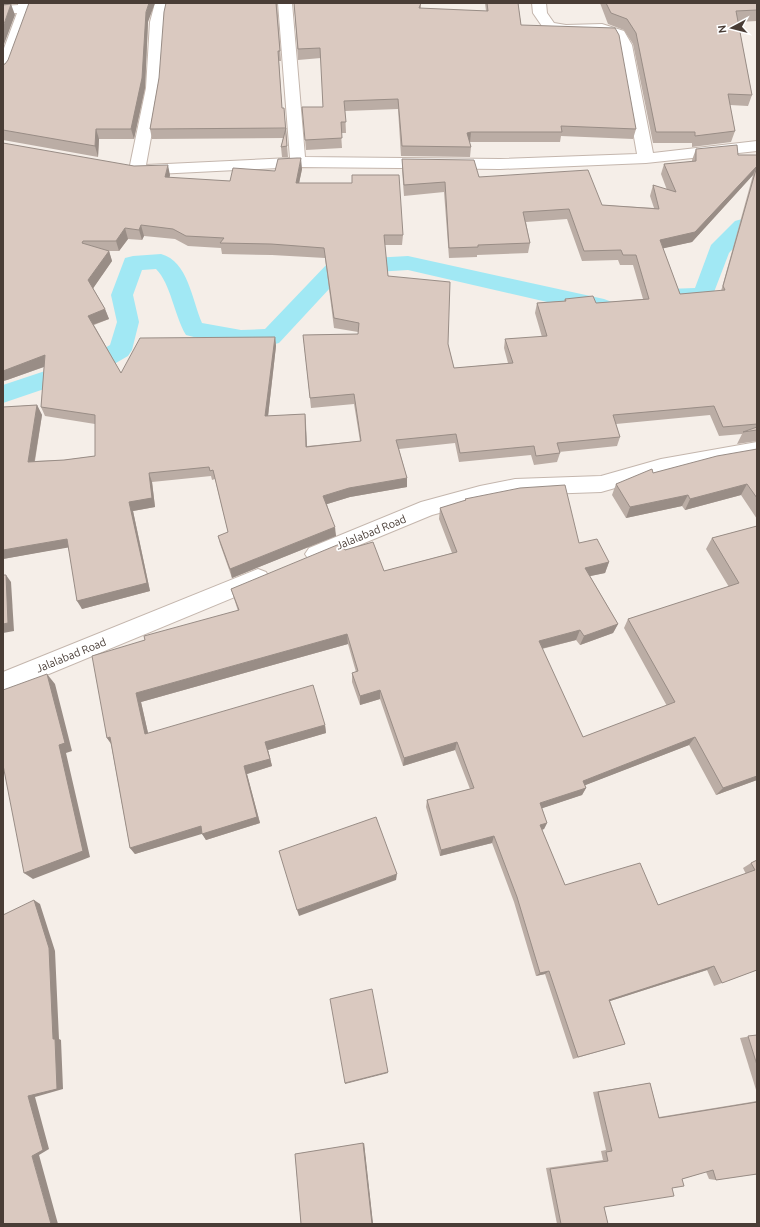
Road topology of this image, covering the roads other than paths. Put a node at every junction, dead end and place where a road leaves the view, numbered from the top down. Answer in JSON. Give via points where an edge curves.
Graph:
{"nodes":[{"id":1,"x":94,"y":3,"type":"edge"},
{"id":2,"x":162,"y":3,"type":"edge"},
{"id":3,"x":285,"y":3,"type":"edge"},
{"id":4,"x":539,"y":3,"type":"edge"},
{"id":5,"x":25,"y":6,"type":"edge"},
{"id":6,"x":3,"y":10,"type":"edge"},
{"id":7,"x":3,"y":70,"type":"edge"},
{"id":8,"x":757,"y":146,"type":"edge"},
{"id":9,"x":646,"y":158,"type":"junction"},
{"id":10,"x":298,"y":162,"type":"junction"},
{"id":11,"x":121,"y":168,"type":"edge"},
{"id":12,"x":137,"y":170,"type":"junction"},
{"id":13,"x":757,"y":450,"type":"edge"},
{"id":14,"x":296,"y":562,"type":"edge"},
{"id":15,"x":274,"y":572,"type":"edge"},
{"id":16,"x":3,"y":683,"type":"edge"}],
"edges":[{"from":1,"to":5,"type":"street"},
{"from":2,"to":12,"type":"street","via":[[157,22],[153,88]]},
{"from":3,"to":10,"type":"street"},
{"from":4,"to":9,"type":"street","via":[[540,13],[550,26],[602,28],[619,34],[625,45]]},
{"from":5,"to":6,"type":"street"},
{"from":5,"to":7,"type":"street"},
{"from":8,"to":9,"type":"street"},
{"from":9,"to":10,"type":"street","via":[[500,164]]},
{"from":10,"to":12,"type":"street"},
{"from":11,"to":12,"type":"street"},
{"from":13,"to":14,"type":"street","name":"Jalalabad Road","via":[[661,467],[601,484],[514,487],[480,494],[428,508]]},
{"from":15,"to":16,"type":"street","name":"Jalalabad Road"}]}
